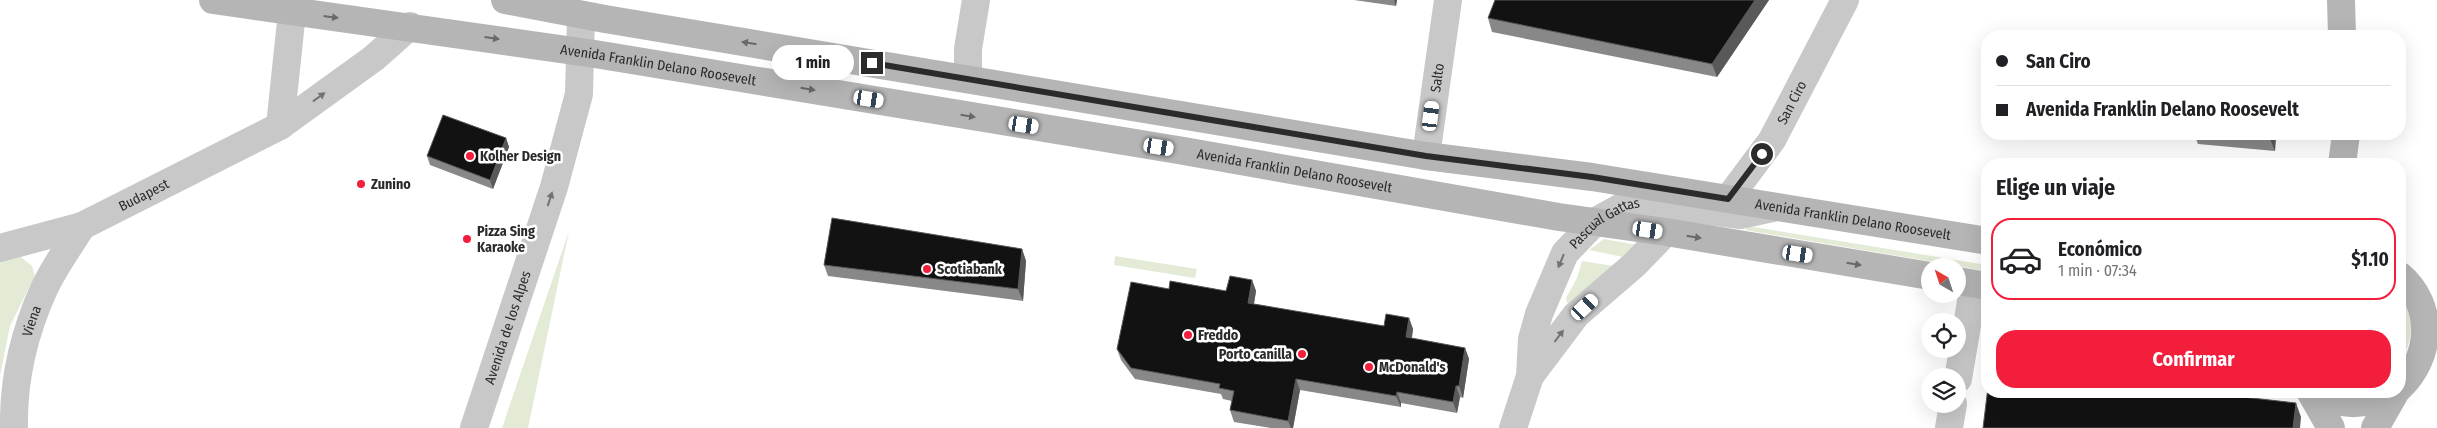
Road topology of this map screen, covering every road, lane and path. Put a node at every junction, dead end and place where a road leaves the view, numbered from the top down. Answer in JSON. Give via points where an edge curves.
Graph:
{"nodes":[{"id":1,"x":213,"y":0,"type":"edge"},
{"id":2,"x":976,"y":0,"type":"edge"},
{"id":3,"x":1448,"y":0,"type":"edge"},
{"id":4,"x":1845,"y":0,"type":"edge"},
{"id":5,"x":2341,"y":0,"type":"edge"},
{"id":6,"x":517,"y":1,"type":"edge"},
{"id":7,"x":292,"y":12,"type":"junction"},
{"id":8,"x":581,"y":15,"type":"junction"},
{"id":9,"x":410,"y":26,"type":"junction"},
{"id":10,"x":2342,"y":30,"type":"edge"},
{"id":11,"x":581,"y":51,"type":"junction"},
{"id":12,"x":968,"y":79,"type":"junction"},
{"id":13,"x":280,"y":126,"type":"junction"},
{"id":14,"x":2345,"y":140,"type":"edge"},
{"id":15,"x":2348,"y":140,"type":"edge"},
{"id":16,"x":1426,"y":156,"type":"junction"},
{"id":17,"x":2343,"y":158,"type":"edge"},
{"id":18,"x":2353,"y":158,"type":"edge"},
{"id":19,"x":1728,"y":199,"type":"junction"},
{"id":20,"x":1777,"y":207,"type":"junction"},
{"id":21,"x":1596,"y":221,"type":"junction"},
{"id":22,"x":82,"y":226,"type":"junction"},
{"id":23,"x":1666,"y":232,"type":"junction"},
{"id":24,"x":1981,"y":240,"type":"edge"},
{"id":25,"x":0,"y":248,"type":"edge"},
{"id":26,"x":1921,"y":274,"type":"edge"},
{"id":27,"x":2406,"y":280,"type":"edge"},
{"id":28,"x":2406,"y":281,"type":"edge"},
{"id":29,"x":1973,"y":284,"type":"edge"},
{"id":30,"x":2437,"y":306,"type":"edge"},
{"id":31,"x":1960,"y":368,"type":"edge"},
{"id":32,"x":2437,"y":368,"type":"edge"},
{"id":33,"x":1530,"y":376,"type":"junction"},
{"id":34,"x":2406,"y":378,"type":"edge"},
{"id":35,"x":2406,"y":383,"type":"edge"},
{"id":36,"x":2316,"y":398,"type":"edge"},
{"id":37,"x":2326,"y":398,"type":"edge"},
{"id":38,"x":2382,"y":398,"type":"edge"},
{"id":39,"x":2393,"y":398,"type":"edge"},
{"id":40,"x":1952,"y":413,"type":"edge"},
{"id":41,"x":14,"y":428,"type":"edge"},
{"id":42,"x":474,"y":428,"type":"edge"},
{"id":43,"x":1513,"y":428,"type":"edge"},
{"id":44,"x":1949,"y":428,"type":"edge"},
{"id":45,"x":2331,"y":428,"type":"edge"},
{"id":46,"x":2375,"y":428,"type":"edge"}],
"edges":[{"from":1,"to":7,"type":"main road","name":"Avenida Franklin Delano Roosevelt"},
{"from":2,"to":12,"type":"street","via":[[968,49]]},
{"from":3,"to":16,"type":"street","name":"Salto"},
{"from":4,"to":19,"type":"street","name":"San Ciro","via":[[1772,140]]},
{"from":5,"to":10,"type":"main road"},
{"from":6,"to":8,"type":"main road","name":"Avenida Franklin Delano Roosevelt"},
{"from":7,"to":9,"type":"main road","name":"Avenida Franklin Delano Roosevelt","one_way":true},
{"from":7,"to":13,"type":"street"},
{"from":8,"to":11,"type":"street","name":"Avenida de los Alpes"},
{"from":12,"to":8,"type":"main road","name":"Avenida Franklin Delano Roosevelt","one_way":true},
{"from":9,"to":11,"type":"main road","name":"Avenida Franklin Delano Roosevelt","one_way":true},
{"from":13,"to":9,"type":"street","name":"Budapest","one_way":true,"via":[[374,58]]},
{"from":11,"to":21,"type":"main road","name":"Avenida Franklin Delano Roosevelt","one_way":true},
{"from":42,"to":11,"type":"street","name":"Avenida de los Alpes","one_way":true,"via":[[554,187],[578,94]]},
{"from":12,"to":16,"type":"main road","name":"Avenida Franklin Delano Roosevelt"},
{"from":13,"to":22,"type":"street","name":"Budapest"},
{"from":14,"to":17,"type":"main road"},
{"from":15,"to":18,"type":"main road"},
{"from":16,"to":19,"type":"main road","name":"Avenida Franklin Delano Roosevelt","via":[[1592,177]]},
{"from":19,"to":20,"type":"main road","name":"Avenida Franklin Delano Roosevelt"},
{"from":20,"to":21,"type":"street","name":"Pascual Gattas","via":[[1740,215],[1640,202],[1625,205]]},
{"from":20,"to":24,"type":"main road","name":"Avenida Franklin Delano Roosevelt"},
{"from":21,"to":23,"type":"main road","name":"Avenida Franklin Delano Roosevelt"},
{"from":21,"to":33,"type":"street","name":"Pascual Gattas","one_way":true,"via":[[1565,252],[1539,314],[1532,339]]},
{"from":22,"to":25,"type":"street","name":"Budapest"},
{"from":22,"to":41,"type":"street","name":"Viena","via":[[44,288],[21,350]]},
{"from":23,"to":26,"type":"main road","name":"Avenida Franklin Delano Roosevelt","one_way":true},
{"from":33,"to":23,"type":"street","name":"Pascual Gattas","one_way":true,"via":[[1576,315],[1634,265]]},
{"from":27,"to":30,"type":"main road"},
{"from":28,"to":34,"type":"main road","via":[[2422,306],[2426,324],[2420,360]]},
{"from":29,"to":31,"type":"street"},
{"from":32,"to":35,"type":"main road"},
{"from":33,"to":43,"type":"street","name":"Pascual Gattas"},
{"from":36,"to":45,"type":"main road"},
{"from":37,"to":38,"type":"main road","via":[[2344,403]]},
{"from":39,"to":46,"type":"main road"},
{"from":40,"to":44,"type":"street"}]}
